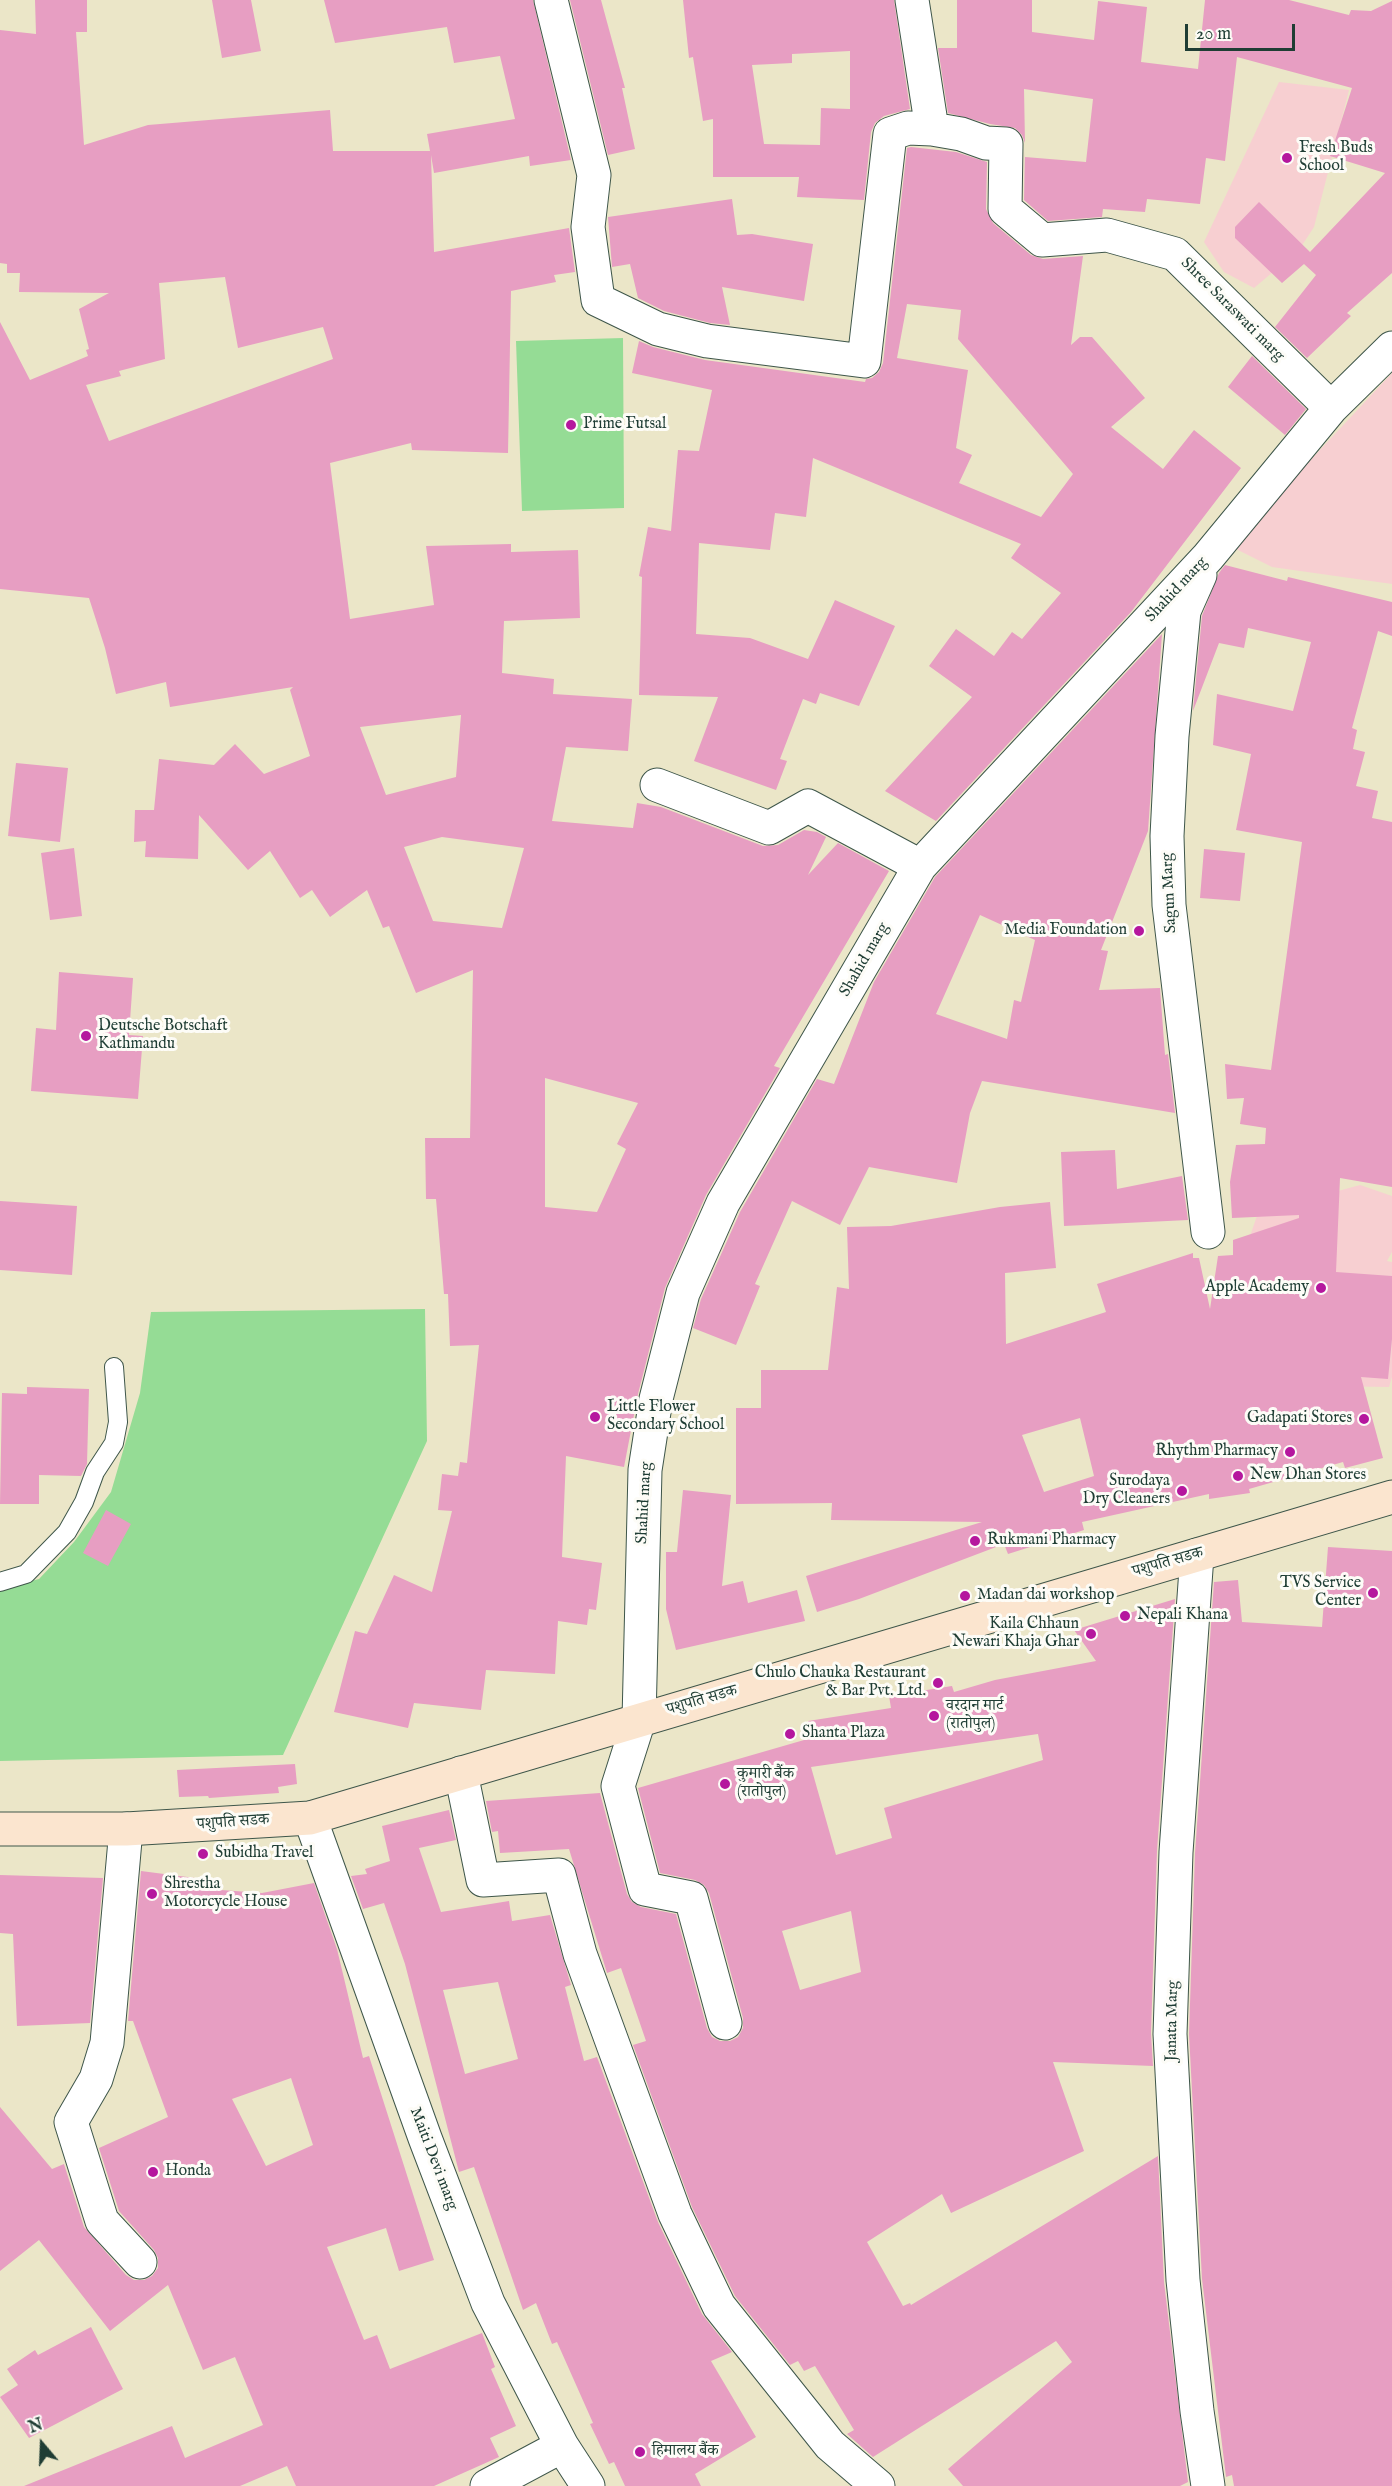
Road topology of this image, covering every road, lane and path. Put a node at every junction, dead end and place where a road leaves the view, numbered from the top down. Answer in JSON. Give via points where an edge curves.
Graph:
{"nodes":[{"id":1,"x":551,"y":0,"type":"edge"},
{"id":2,"x":912,"y":0,"type":"edge"},
{"id":3,"x":932,"y":129,"type":"junction"},
{"id":4,"x":1392,"y":348,"type":"edge"},
{"id":5,"x":1331,"y":408,"type":"junction"},
{"id":6,"x":1208,"y":557,"type":"junction"},
{"id":7,"x":657,"y":785,"type":"dead end"},
{"id":8,"x":920,"y":866,"type":"junction"},
{"id":9,"x":1208,"y":1232,"type":"dead end"},
{"id":10,"x":114,"y":1367,"type":"dead end"},
{"id":11,"x":1392,"y":1497,"type":"edge"},
{"id":12,"x":1197,"y":1555,"type":"junction"},
{"id":13,"x":0,"y":1582,"type":"edge"},
{"id":14,"x":639,"y":1720,"type":"junction"},
{"id":15,"x":461,"y":1773,"type":"junction"},
{"id":16,"x":310,"y":1818,"type":"junction"},
{"id":17,"x":0,"y":1829,"type":"edge"},
{"id":18,"x":126,"y":1829,"type":"junction"},
{"id":19,"x":725,"y":2023,"type":"dead end"},
{"id":20,"x":140,"y":2262,"type":"dead end"},
{"id":21,"x":562,"y":2445,"type":"junction"},
{"id":22,"x":487,"y":2486,"type":"edge"},
{"id":23,"x":588,"y":2486,"type":"edge"},
{"id":24,"x":878,"y":2486,"type":"edge"},
{"id":25,"x":1208,"y":2486,"type":"edge"}],
"edges":[{"from":1,"to":3,"type":"street","via":[[594,175],[588,227],[598,300],[658,329],[707,341],[864,361],[890,134],[908,128]]},
{"from":2,"to":3,"type":"street"},
{"from":3,"to":5,"type":"street","name":"Shree Saraswati marg","via":[[1006,144],[1005,209],[1042,240],[1107,236],[1175,254]]},
{"from":4,"to":5,"type":"street","name":"Shahid marg"},
{"from":5,"to":6,"type":"street","name":"Shahid marg"},
{"from":6,"to":8,"type":"street","name":"Shahid marg"},
{"from":6,"to":9,"type":"street","name":"Sagun Marg","via":[[1184,611],[1167,836],[1169,904]]},
{"from":7,"to":8,"type":"street","via":[[769,828],[808,806]]},
{"from":8,"to":14,"type":"street","name":"Shahid marg","via":[[723,1203],[683,1293],[656,1399],[645,1470]]},
{"from":10,"to":13,"type":"lane","via":[[118,1422],[114,1443],[94,1472],[84,1502],[66,1532],[26,1574]]},
{"from":11,"to":12,"type":"main road","name":"पशुपति सडक"},
{"from":12,"to":14,"type":"main road","name":"पशुपति सडक"},
{"from":12,"to":25,"type":"street","name":"Janata Marg","via":[[1176,1852],[1170,2034],[1183,2280]]},
{"from":14,"to":15,"type":"main road","name":"पशुपति सडक"},
{"from":14,"to":19,"type":"street","name":"Shahid marg","via":[[618,1786],[645,1889],[691,1898]]},
{"from":15,"to":16,"type":"main road","name":"पशुपति सडक"},
{"from":15,"to":24,"type":"street","via":[[483,1880],[559,1875],[580,1954],[675,2214],[719,2306],[830,2445]]},
{"from":16,"to":18,"type":"main road","name":"पशुपति सडक"},
{"from":16,"to":21,"type":"street","name":"Maiti Devi marg","via":[[488,2303]]},
{"from":17,"to":18,"type":"main road","name":"पशुपति सडक"},
{"from":18,"to":20,"type":"street","via":[[108,2043],[96,2079],[71,2122],[102,2221]]},
{"from":21,"to":22,"type":"street"},
{"from":21,"to":23,"type":"street","name":"Maiti Devi marg"}]}
